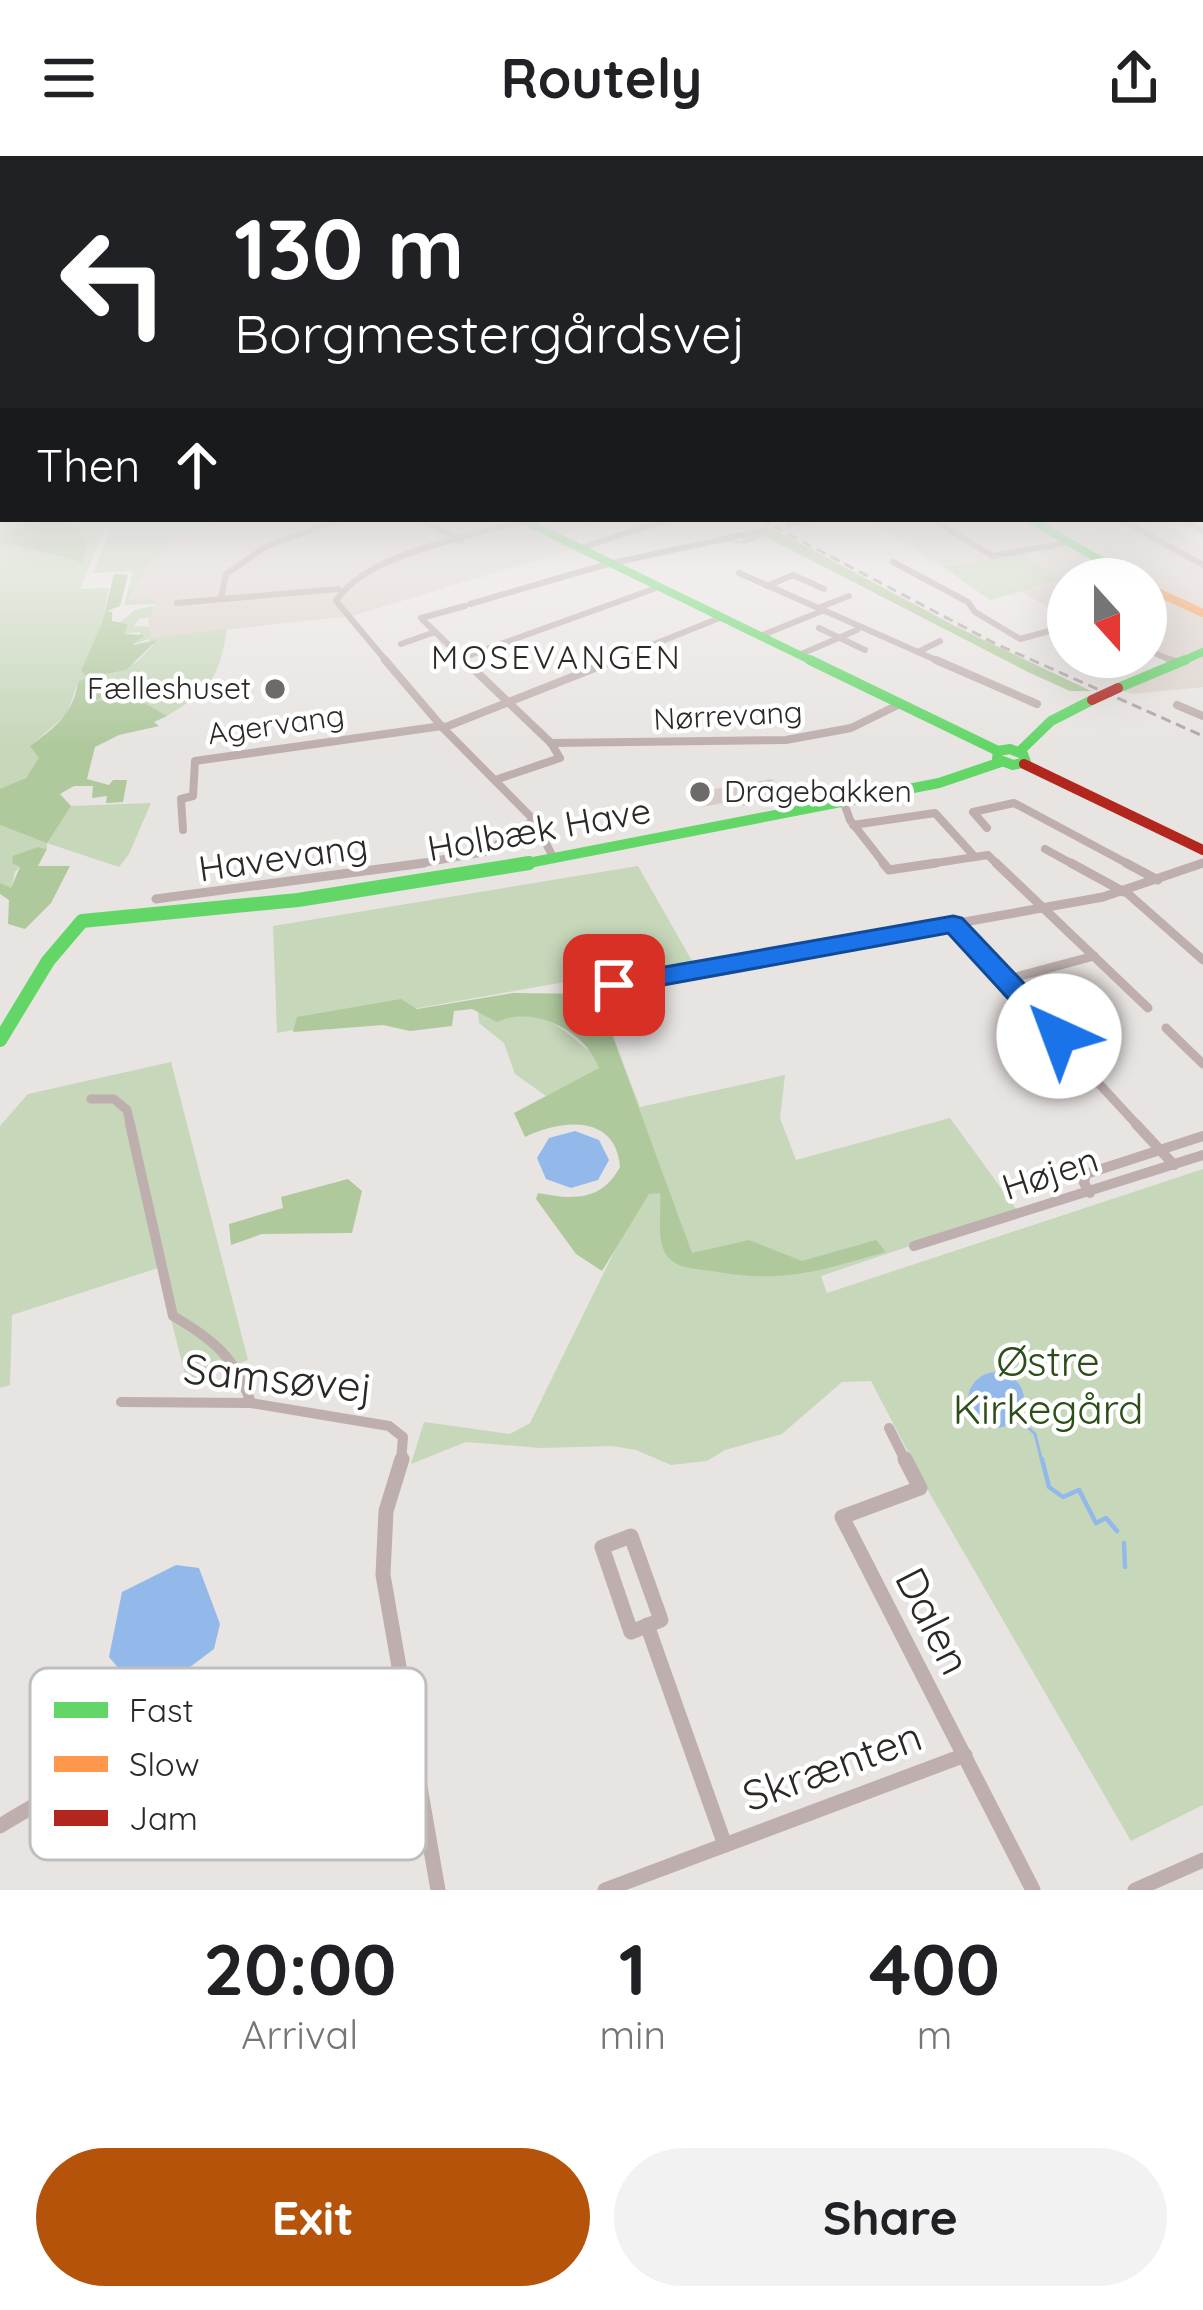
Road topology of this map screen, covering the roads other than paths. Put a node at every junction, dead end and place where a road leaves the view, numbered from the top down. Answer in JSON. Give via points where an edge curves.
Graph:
{"nodes":[{"id":1,"x":224,"y":584,"type":"edge"},
{"id":2,"x":346,"y":584,"type":"edge"},
{"id":3,"x":540,"y":584,"type":"edge"},
{"id":4,"x":654,"y":584,"type":"edge"},
{"id":5,"x":763,"y":584,"type":"edge"},
{"id":6,"x":772,"y":584,"type":"edge"},
{"id":7,"x":813,"y":584,"type":"edge"},
{"id":8,"x":933,"y":584,"type":"edge"},
{"id":9,"x":658,"y":586,"type":"junction"},
{"id":10,"x":767,"y":586,"type":"junction"},
{"id":11,"x":338,"y":589,"type":"junction"},
{"id":12,"x":824,"y":589,"type":"dead end"},
{"id":13,"x":849,"y":596,"type":"dead end"},
{"id":14,"x":1167,"y":596,"type":"edge"},
{"id":15,"x":221,"y":599,"type":"junction"},
{"id":16,"x":177,"y":603,"type":"dead end"},
{"id":17,"x":820,"y":609,"type":"junction"},
{"id":18,"x":1203,"y":612,"type":"edge"},
{"id":19,"x":722,"y":617,"type":"junction"},
{"id":20,"x":819,"y":628,"type":"dead end"},
{"id":21,"x":859,"y":629,"type":"junction"},
{"id":22,"x":435,"y":632,"type":"junction"},
{"id":23,"x":1047,"y":632,"type":"edge"},
{"id":24,"x":760,"y":636,"type":"junction"},
{"id":25,"x":839,"y":638,"type":"junction"},
{"id":26,"x":940,"y":641,"type":"dead end"},
{"id":27,"x":401,"y":644,"type":"dead end"},
{"id":28,"x":865,"y":650,"type":"dead end"},
{"id":29,"x":917,"y":652,"type":"junction"},
{"id":30,"x":1203,"y":652,"type":"edge"},
{"id":31,"x":799,"y":655,"type":"junction"},
{"id":32,"x":462,"y":658,"type":"junction"},
{"id":33,"x":1167,"y":658,"type":"edge"},
{"id":34,"x":1178,"y":663,"type":"junction"},
{"id":35,"x":509,"y":703,"type":"junction"},
{"id":36,"x":900,"y":704,"type":"junction"},
{"id":37,"x":1036,"y":704,"type":"dead end"},
{"id":38,"x":1177,"y":705,"type":"dead end"},
{"id":39,"x":1203,"y":716,"type":"edge"},
{"id":40,"x":443,"y":727,"type":"junction"},
{"id":41,"x":551,"y":742,"type":"junction"},
{"id":42,"x":999,"y":756,"type":"junction"},
{"id":43,"x":1021,"y":758,"type":"junction"},
{"id":44,"x":495,"y":780,"type":"junction"},
{"id":45,"x":844,"y":803,"type":"junction"},
{"id":46,"x":534,"y":820,"type":"junction"},
{"id":47,"x":853,"y":825,"type":"junction"},
{"id":48,"x":987,"y":828,"type":"dead end"},
{"id":49,"x":183,"y":830,"type":"dead end"},
{"id":50,"x":1045,"y":849,"type":"dead end"},
{"id":51,"x":1203,"y":850,"type":"edge"},
{"id":52,"x":975,"y":857,"type":"junction"},
{"id":53,"x":554,"y":859,"type":"junction"},
{"id":54,"x":1203,"y":863,"type":"edge"},
{"id":55,"x":1158,"y":880,"type":"junction"},
{"id":56,"x":170,"y":886,"type":"dead end"},
{"id":57,"x":1125,"y":891,"type":"junction"},
{"id":58,"x":156,"y":899,"type":"dead end"},
{"id":59,"x":171,"y":899,"type":"junction"},
{"id":60,"x":1044,"y":907,"type":"junction"},
{"id":61,"x":953,"y":924,"type":"junction"},
{"id":62,"x":1094,"y":956,"type":"junction"},
{"id":63,"x":1203,"y":960,"type":"edge"},
{"id":64,"x":49,"y":962,"type":"junction"},
{"id":65,"x":1005,"y":980,"type":"junction"},
{"id":66,"x":581,"y":991,"type":"dead end"},
{"id":67,"x":1148,"y":1007,"type":"dead end"},
{"id":68,"x":1166,"y":1028,"type":"dead end"},
{"id":69,"x":1059,"y":1036,"type":"dead end"},
{"id":70,"x":0,"y":1040,"type":"edge"},
{"id":71,"x":1067,"y":1049,"type":"dead end"},
{"id":72,"x":0,"y":1054,"type":"edge"},
{"id":73,"x":1203,"y":1064,"type":"edge"},
{"id":74,"x":91,"y":1099,"type":"dead end"},
{"id":75,"x":1203,"y":1136,"type":"edge"},
{"id":76,"x":1160,"y":1150,"type":"junction"},
{"id":77,"x":1203,"y":1155,"type":"edge"},
{"id":78,"x":1174,"y":1165,"type":"junction"},
{"id":79,"x":1090,"y":1193,"type":"junction"},
{"id":80,"x":914,"y":1246,"type":"dead end"},
{"id":81,"x":122,"y":1402,"type":"dead end"},
{"id":82,"x":251,"y":1403,"type":"junction"},
{"id":83,"x":889,"y":1428,"type":"dead end"},
{"id":84,"x":647,"y":1625,"type":"junction"},
{"id":85,"x":402,"y":1668,"type":"edge"},
{"id":86,"x":965,"y":1755,"type":"junction"},
{"id":87,"x":30,"y":1807,"type":"edge"},
{"id":88,"x":426,"y":1807,"type":"edge"},
{"id":89,"x":0,"y":1826,"type":"edge"},
{"id":90,"x":724,"y":1845,"type":"junction"},
{"id":91,"x":1203,"y":1860,"type":"edge"},
{"id":92,"x":438,"y":1890,"type":"edge"},
{"id":93,"x":605,"y":1890,"type":"edge"},
{"id":94,"x":1033,"y":1890,"type":"edge"},
{"id":95,"x":1135,"y":1890,"type":"edge"}],
"edges":[{"from":1,"to":15,"type":"street"},
{"from":2,"to":11,"type":"street"},
{"from":3,"to":22,"type":"street","via":[[421,619]]},
{"from":4,"to":9,"type":"street"},
{"from":5,"to":10,"type":"street"},
{"from":6,"to":10,"type":"street"},
{"from":7,"to":12,"type":"street"},
{"from":8,"to":23,"type":"street","via":[[1020,639]]},
{"from":9,"to":19,"type":"street"},
{"from":9,"to":32,"type":"street"},
{"from":10,"to":17,"type":"street"},
{"from":11,"to":15,"type":"street"},
{"from":11,"to":40,"type":"street","via":[[339,609]]},
{"from":13,"to":17,"type":"street"},
{"from":14,"to":18,"type":"street"},
{"from":15,"to":16,"type":"street"},
{"from":17,"to":21,"type":"street"},
{"from":17,"to":24,"type":"street"},
{"from":19,"to":24,"type":"street"},
{"from":19,"to":35,"type":"street"},
{"from":20,"to":25,"type":"street"},
{"from":21,"to":25,"type":"street"},
{"from":21,"to":29,"type":"street"},
{"from":22,"to":27,"type":"street"},
{"from":22,"to":32,"type":"street"},
{"from":24,"to":31,"type":"street"},
{"from":25,"to":28,"type":"street"},
{"from":25,"to":31,"type":"street"},
{"from":26,"to":29,"type":"street"},
{"from":29,"to":37,"type":"street"},
{"from":30,"to":34,"type":"street"},
{"from":31,"to":36,"type":"street"},
{"from":32,"to":35,"type":"street"},
{"from":33,"to":34,"type":"street"},
{"from":34,"to":43,"type":"street","bridge":true,"via":[[1051,721]]},
{"from":35,"to":40,"type":"street"},
{"from":35,"to":41,"type":"street"},
{"from":36,"to":41,"type":"street","name":"Nørrevang","via":[[848,729],[780,741]]},
{"from":36,"to":42,"type":"street"},
{"from":38,"to":39,"type":"street"},
{"from":40,"to":44,"type":"street"},
{"from":40,"to":49,"type":"street","name":"Agervang","via":[[195,761],[193,796],[181,799]]},
{"from":41,"to":44,"type":"street","via":[[558,760]]},
{"from":42,"to":43,"type":"street"},
{"from":42,"to":45,"type":"street","name":"Holbæk Have","via":[[955,779]]},
{"from":43,"to":51,"type":"street"},
{"from":44,"to":46,"type":"street"},
{"from":45,"to":47,"type":"street"},
{"from":45,"to":53,"type":"street","name":"Holbæk Have"},
{"from":46,"to":53,"type":"street"},
{"from":46,"to":59,"type":"street","name":"Havevang","via":[[500,848],[476,855]]},
{"from":47,"to":52,"type":"street","via":[[935,813]]},
{"from":47,"to":52,"type":"street","via":[[892,871]]},
{"from":48,"to":55,"type":"street","via":[[973,812],[1014,803]]},
{"from":50,"to":57,"type":"street"},
{"from":52,"to":60,"type":"street","via":[[988,855]]},
{"from":53,"to":64,"type":"street","name":"Holbæk Have","via":[[197,914],[82,921]]},
{"from":54,"to":55,"type":"street"},
{"from":55,"to":57,"type":"street"},
{"from":56,"to":59,"type":"street","name":"Havevang"},
{"from":57,"to":60,"type":"street"},
{"from":57,"to":63,"type":"street"},
{"from":58,"to":59,"type":"street","name":"Havevang"},
{"from":60,"to":61,"type":"street"},
{"from":60,"to":62,"type":"street"},
{"from":61,"to":65,"type":"street"},
{"from":61,"to":66,"type":"street"},
{"from":62,"to":65,"type":"street"},
{"from":62,"to":67,"type":"street"},
{"from":64,"to":70,"type":"street"},
{"from":64,"to":72,"type":"street"},
{"from":65,"to":69,"type":"street"},
{"from":68,"to":73,"type":"street"},
{"from":71,"to":76,"type":"street"},
{"from":74,"to":82,"type":"street","via":[[115,1099],[127,1110],[173,1316],[217,1338],[239,1366]]},
{"from":75,"to":76,"type":"street"},
{"from":76,"to":78,"type":"street"},
{"from":76,"to":79,"type":"street","via":[[1086,1174]]},
{"from":77,"to":78,"type":"street","name":"Højen"},
{"from":78,"to":79,"type":"street","name":"Højen"},
{"from":79,"to":80,"type":"street","name":"Højen"},
{"from":81,"to":82,"type":"street","name":"Samsøvej"},
{"from":82,"to":85,"type":"street","name":"Samsøvej","via":[[389,1426],[403,1437],[386,1511],[383,1575]]},
{"from":83,"to":86,"type":"street","name":"Dalen","via":[[920,1487],[842,1517]]},
{"from":84,"to":84,"type":"street","name":"Skrænten","via":[[661,1619],[631,1536],[602,1547],[631,1632]]},
{"from":84,"to":90,"type":"street","name":"Skrænten"},
{"from":86,"to":90,"type":"street","name":"Skrænten"},
{"from":86,"to":94,"type":"street","name":"Dalen"},
{"from":87,"to":89,"type":"street"},
{"from":88,"to":92,"type":"street","name":"Samsøvej"},
{"from":90,"to":93,"type":"street","name":"Skrænten"},
{"from":91,"to":95,"type":"street"}]}
